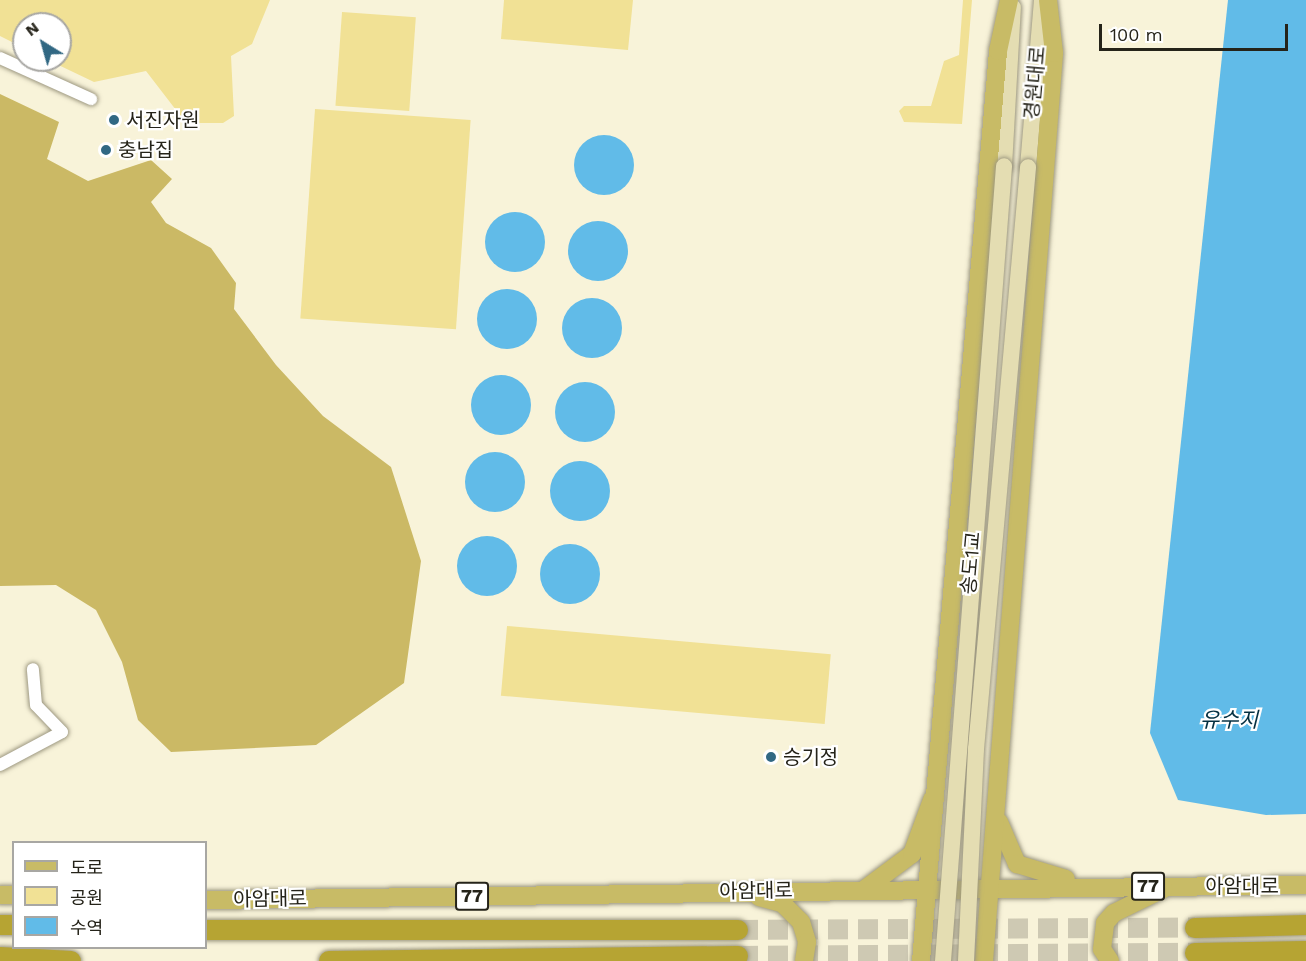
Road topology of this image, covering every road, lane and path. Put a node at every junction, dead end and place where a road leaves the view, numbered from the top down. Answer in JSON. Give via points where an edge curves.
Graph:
{"nodes":[{"id":1,"x":1009,"y":0,"type":"edge"},
{"id":2,"x":1014,"y":0,"type":"edge"},
{"id":3,"x":1042,"y":0,"type":"edge"},
{"id":4,"x":1048,"y":0,"type":"edge"},
{"id":5,"x":0,"y":58,"type":"edge"},
{"id":6,"x":91,"y":99,"type":"dead end"},
{"id":7,"x":1004,"y":166,"type":"joint"},
{"id":8,"x":1028,"y":167,"type":"joint"},
{"id":9,"x":33,"y":669,"type":"dead end"},
{"id":10,"x":0,"y":765,"type":"edge"},
{"id":11,"x":936,"y":790,"type":"junction"},
{"id":12,"x":996,"y":812,"type":"junction"},
{"id":13,"x":1306,"y":885,"type":"edge"},
{"id":14,"x":1097,"y":886,"type":"junction"},
{"id":15,"x":1170,"y":886,"type":"junction"},
{"id":16,"x":990,"y":887,"type":"junction"},
{"id":17,"x":928,"y":888,"type":"junction"},
{"id":18,"x":864,"y":889,"type":"junction"},
{"id":19,"x":739,"y":891,"type":"junction"},
{"id":20,"x":207,"y":900,"type":"edge"},
{"id":21,"x":1306,"y":925,"type":"edge"},
{"id":22,"x":1195,"y":928,"type":"tunnel mouth"},
{"id":23,"x":207,"y":930,"type":"edge"},
{"id":24,"x":738,"y":930,"type":"tunnel mouth"},
{"id":25,"x":1306,"y":951,"type":"edge"},
{"id":26,"x":1195,"y":953,"type":"tunnel mouth"},
{"id":27,"x":738,"y":956,"type":"dead end"},
{"id":28,"x":0,"y":957,"type":"edge"},
{"id":29,"x":71,"y":961,"type":"edge"},
{"id":30,"x":329,"y":961,"type":"edge"},
{"id":31,"x":804,"y":961,"type":"edge"},
{"id":32,"x":921,"y":961,"type":"edge"},
{"id":33,"x":943,"y":961,"type":"edge"},
{"id":34,"x":966,"y":961,"type":"edge"},
{"id":35,"x":984,"y":961,"type":"edge"},
{"id":36,"x":1110,"y":961,"type":"edge"}],
"edges":[{"from":1,"to":11,"type":"main road","via":[[998,51]]},
{"from":2,"to":7,"type":"main road","name":"경원대로"},
{"from":3,"to":8,"type":"main road","name":"경원대로"},
{"from":4,"to":12,"type":"main road","via":[[1054,53]]},
{"from":5,"to":6,"type":"street"},
{"from":7,"to":33,"type":"main road","name":"송도1교","bridge":true},
{"from":8,"to":34,"type":"main road","name":"송도1교","bridge":true,"via":[[976,749]]},
{"from":9,"to":10,"type":"street","via":[[36,705],[62,732]]},
{"from":11,"to":17,"type":"main road"},
{"from":11,"to":18,"type":"main road","via":[[912,854]]},
{"from":12,"to":14,"type":"main road","via":[[1017,864],[1029,872]]},
{"from":12,"to":16,"type":"main road"},
{"from":13,"to":15,"type":"main road","name":"아암대로","number":"77"},
{"from":14,"to":15,"type":"main road","name":"아암대로","number":"77"},
{"from":14,"to":16,"type":"main road","name":"아암대로","number":"77"},
{"from":15,"to":36,"type":"main road","via":[[1114,913],[1105,923],[1102,949]]},
{"from":16,"to":17,"type":"main road","name":"아암대로","number":"77"},
{"from":16,"to":35,"type":"main road"},
{"from":17,"to":18,"type":"main road","name":"아암대로","number":"77"},
{"from":17,"to":32,"type":"main road"},
{"from":18,"to":19,"type":"main road","name":"아암대로","number":"77"},
{"from":19,"to":20,"type":"main road","name":"아암대로","number":"77"},
{"from":19,"to":31,"type":"main road","via":[[782,903],[801,922],[807,942]]},
{"from":21,"to":22,"type":"highway","name":"아암대로"},
{"from":23,"to":24,"type":"highway","name":"아암대로"},
{"from":25,"to":26,"type":"highway"},
{"from":27,"to":30,"type":"highway"},
{"from":28,"to":29,"type":"highway"}]}
